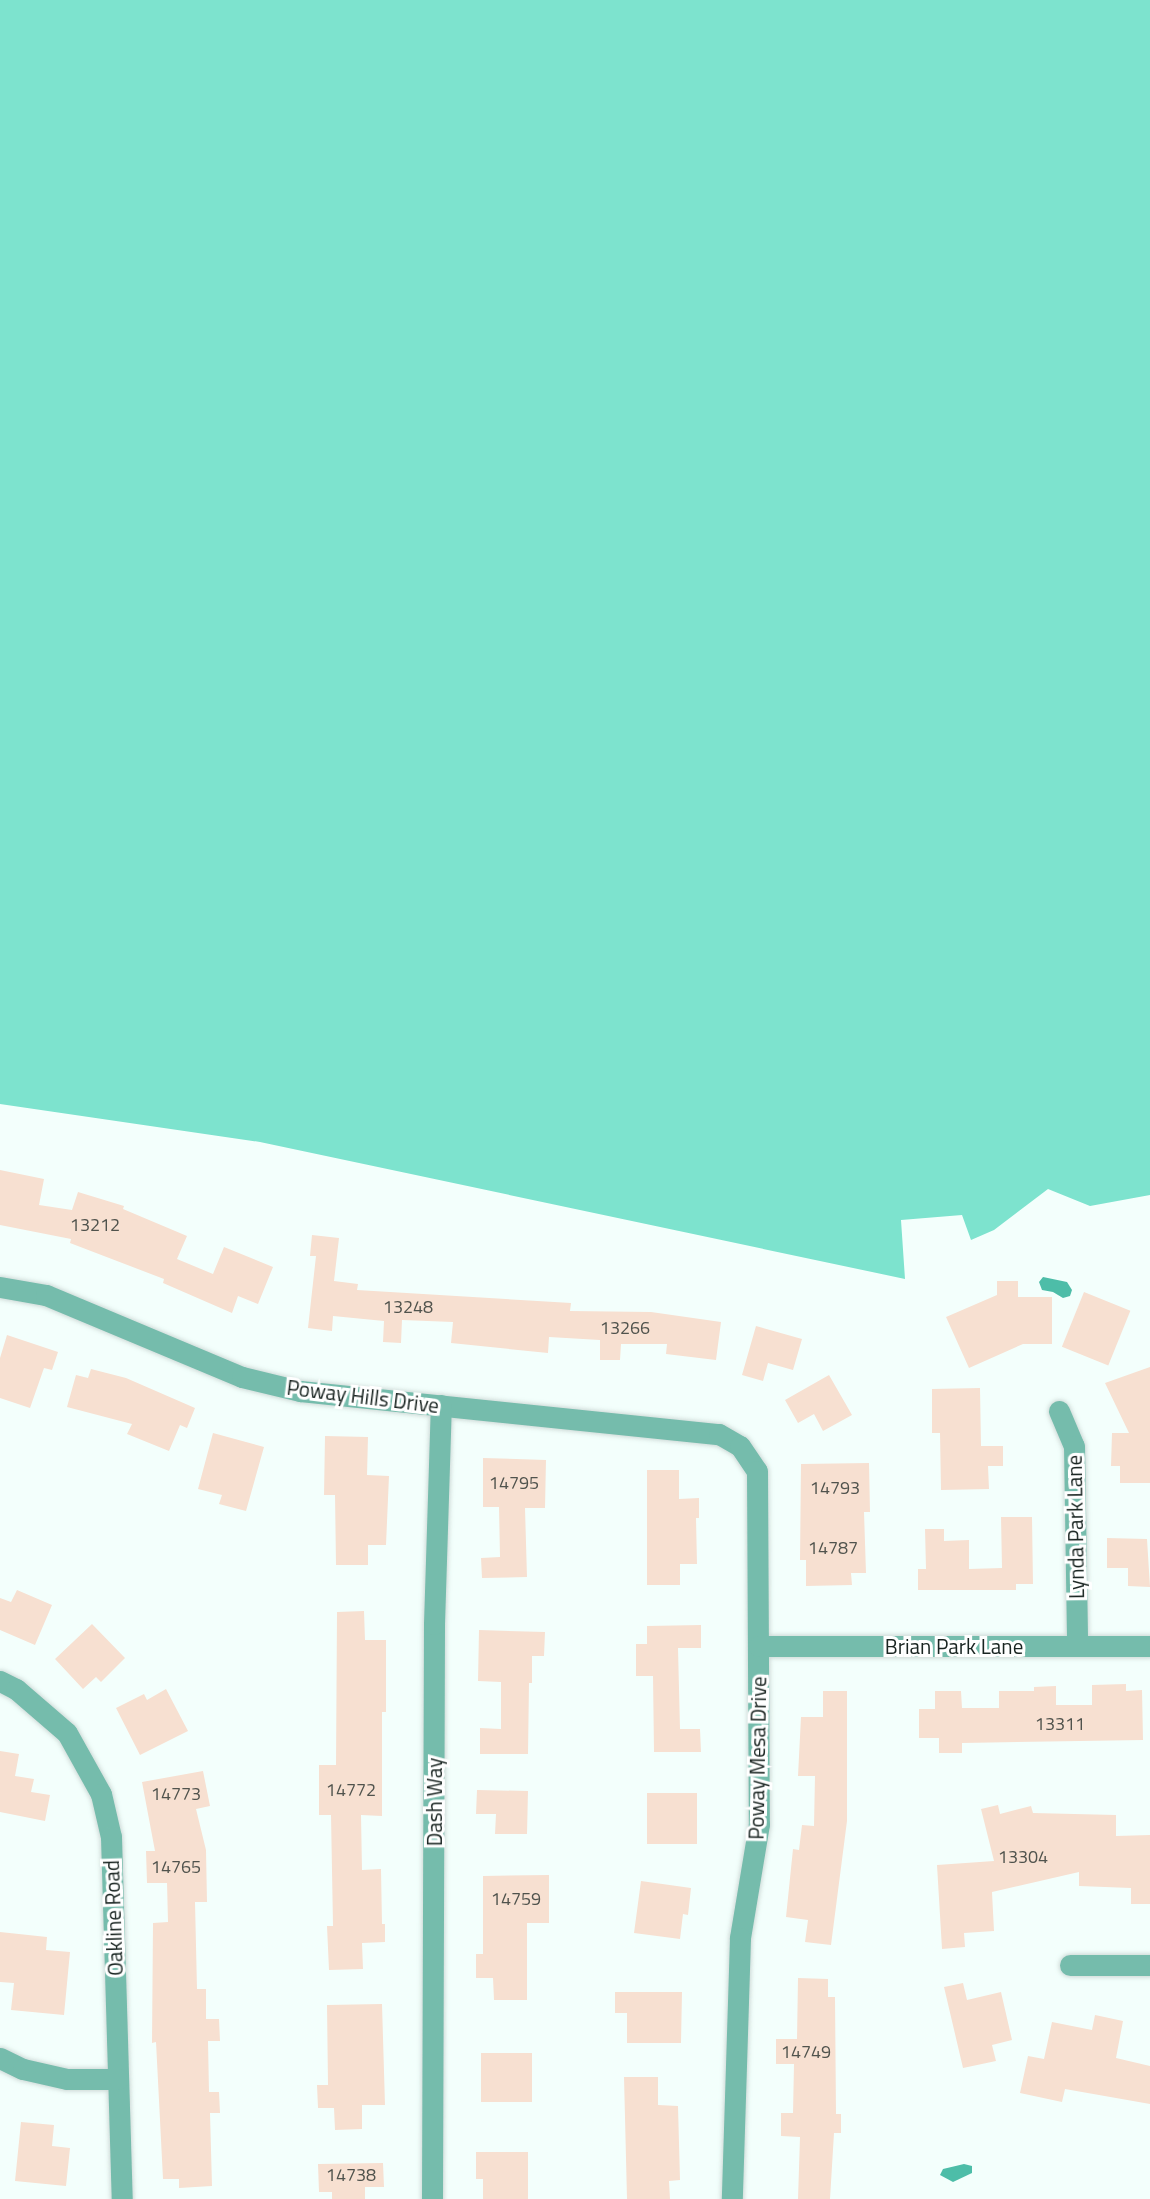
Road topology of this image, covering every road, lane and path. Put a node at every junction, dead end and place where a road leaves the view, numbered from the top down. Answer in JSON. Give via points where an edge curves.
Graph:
{"nodes":[{"id":1,"x":0,"y":1287,"type":"edge"},
{"id":2,"x":441,"y":1405,"type":"junction"},
{"id":3,"x":1059,"y":1411,"type":"dead end"},
{"id":4,"x":740,"y":1446,"type":"joint"},
{"id":5,"x":1077,"y":1645,"type":"junction"},
{"id":6,"x":759,"y":1646,"type":"junction"},
{"id":7,"x":1150,"y":1646,"type":"edge"},
{"id":8,"x":0,"y":1681,"type":"edge"},
{"id":9,"x":1070,"y":1965,"type":"dead end"},
{"id":10,"x":1150,"y":1965,"type":"edge"},
{"id":11,"x":0,"y":2058,"type":"edge"},
{"id":12,"x":117,"y":2079,"type":"junction"},
{"id":13,"x":122,"y":2199,"type":"edge"},
{"id":14,"x":432,"y":2199,"type":"edge"},
{"id":15,"x":733,"y":2199,"type":"edge"}],
"edges":[{"from":1,"to":2,"type":"street","name":"Poway Hills Drive","via":[[46,1295],[242,1377],[300,1391]]},
{"from":2,"to":4,"type":"street","name":"Poway Hills Drive","via":[[719,1434]]},
{"from":2,"to":14,"type":"street","name":"Dash Way","via":[[434,1624]]},
{"from":3,"to":5,"type":"street","name":"Lynda Park Lane","via":[[1074,1446]]},
{"from":4,"to":6,"type":"street","name":"Poway Mesa Drive","via":[[757,1471]]},
{"from":5,"to":6,"type":"street","name":"Brian Park Lane"},
{"from":5,"to":7,"type":"street","name":"Brian Park Lane"},
{"from":6,"to":15,"type":"street","name":"Poway Mesa Drive","via":[[759,1824],[740,1938]]},
{"from":8,"to":12,"type":"street","name":"Oakline Road","via":[[67,1733],[102,1794],[111,1837]]},
{"from":9,"to":10,"type":"street"},
{"from":11,"to":12,"type":"street","via":[[23,2070],[67,2079]]},
{"from":12,"to":13,"type":"street","name":"Oakline Road"}]}
